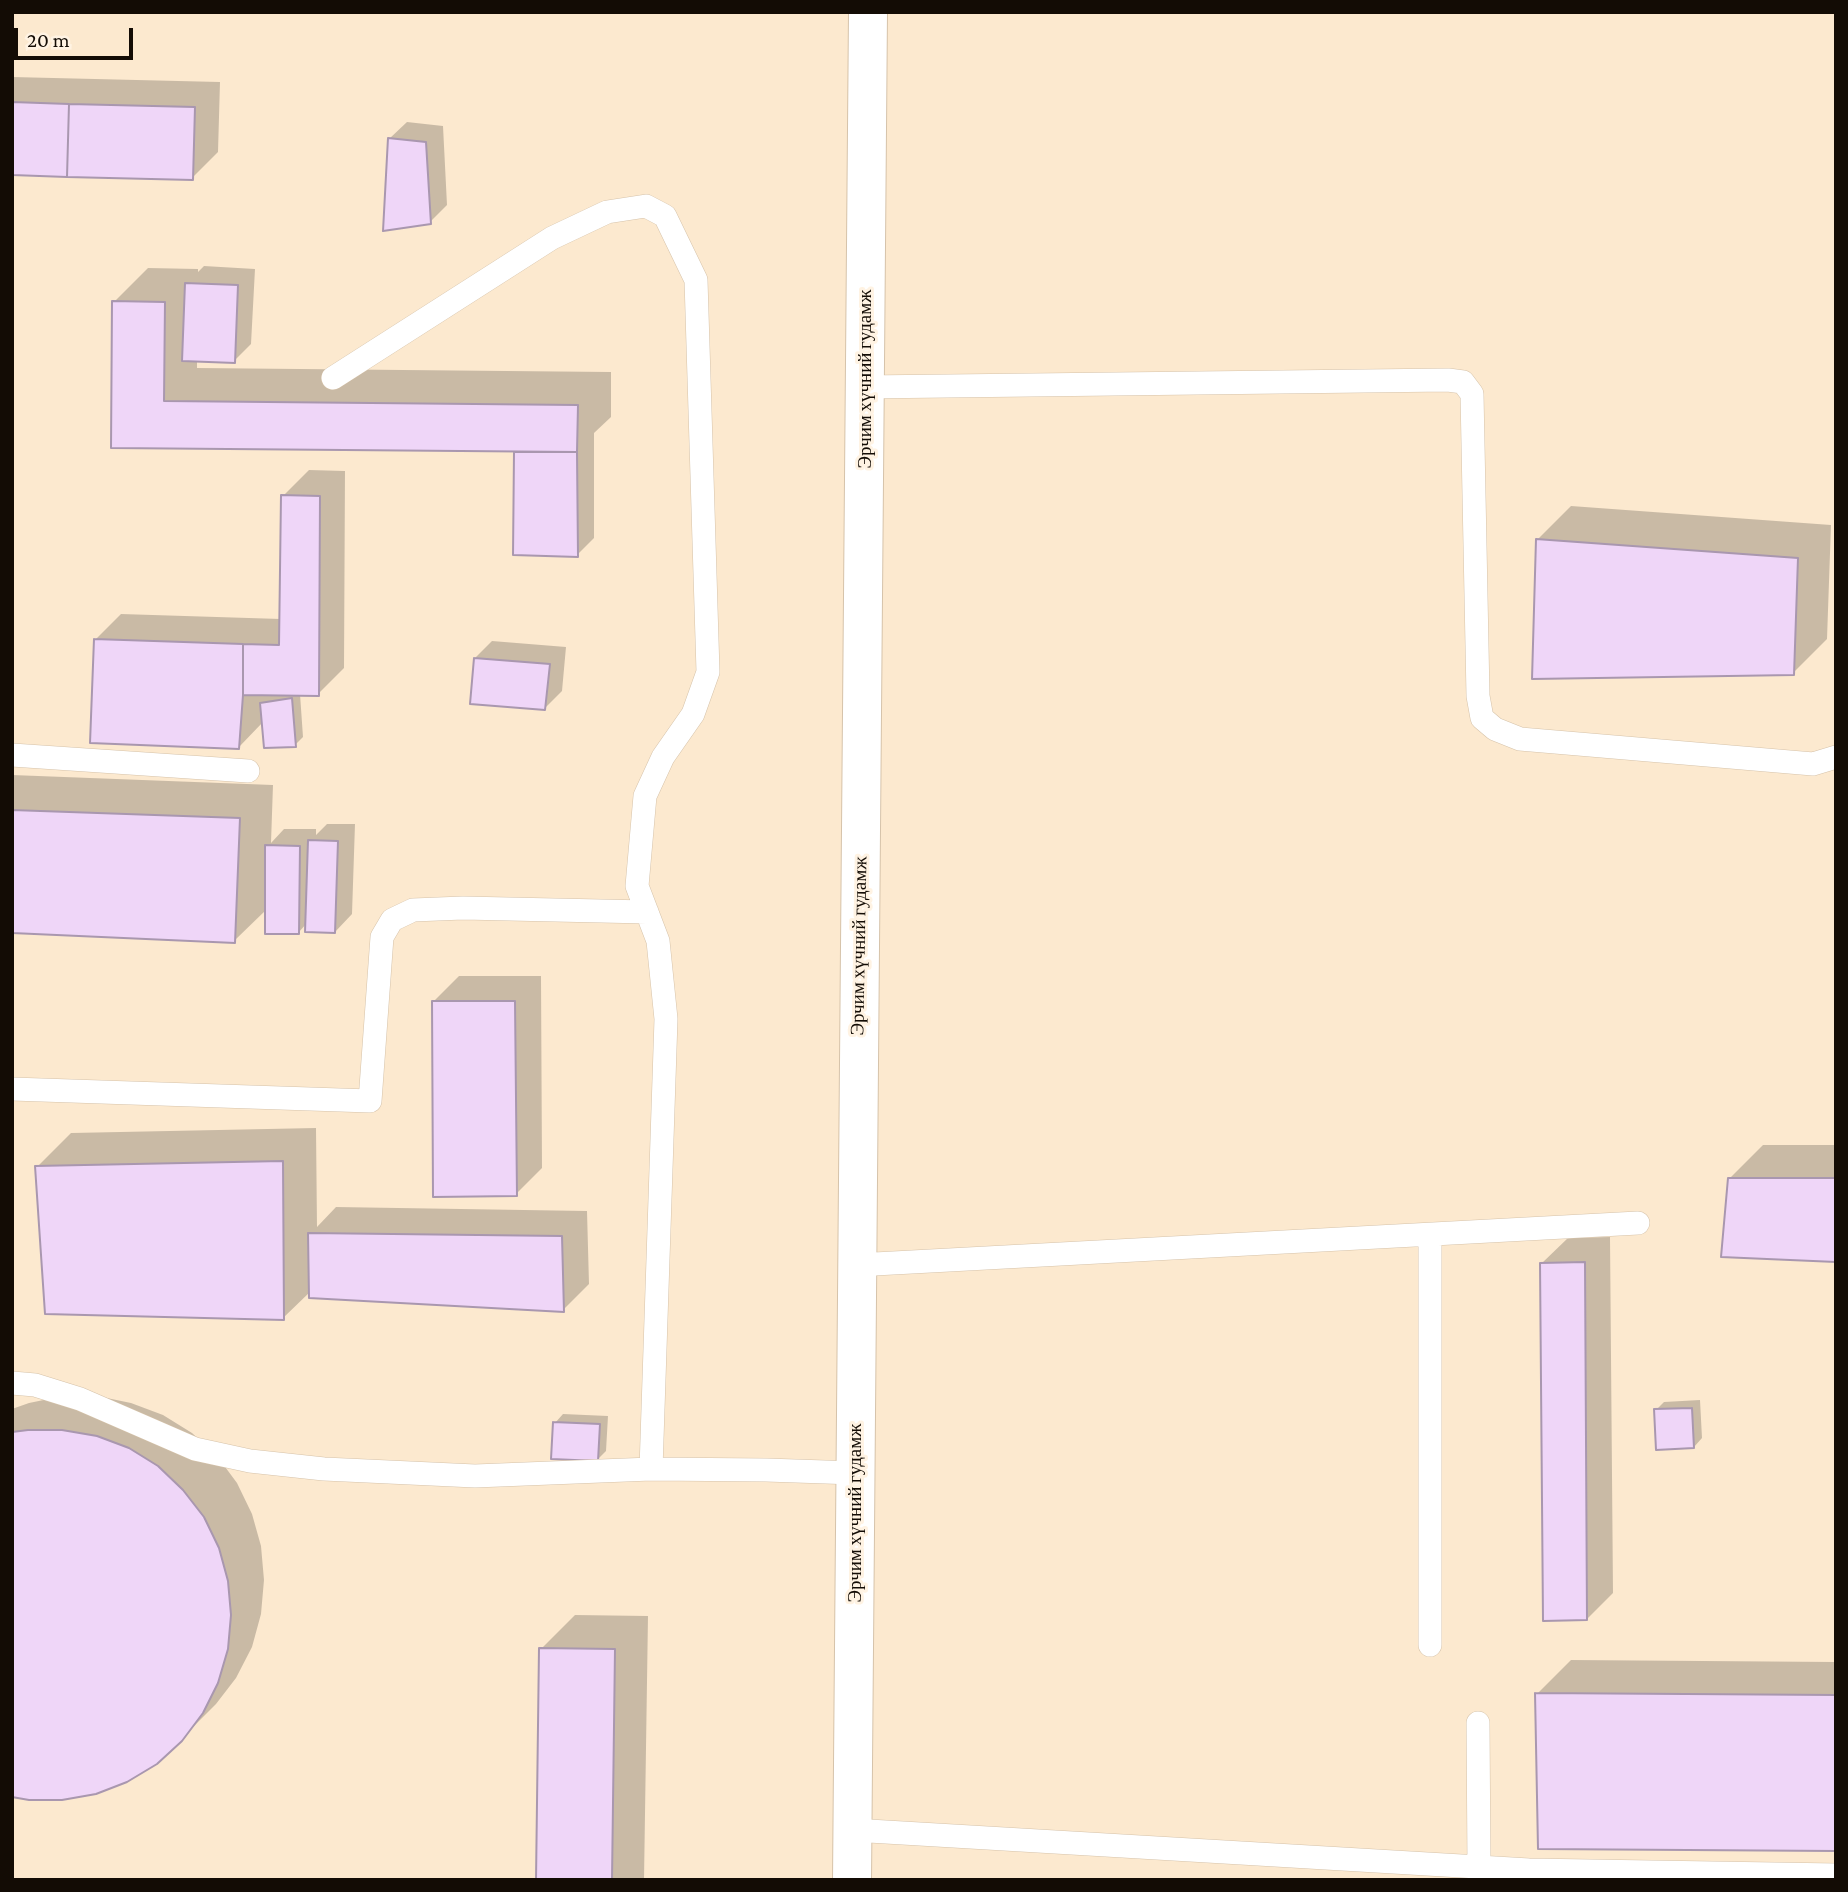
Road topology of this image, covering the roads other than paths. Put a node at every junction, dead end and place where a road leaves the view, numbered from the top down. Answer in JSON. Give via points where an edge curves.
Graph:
{"nodes":[{"id":1,"x":868,"y":12,"type":"edge"},
{"id":2,"x":332,"y":378,"type":"dead end"},
{"id":3,"x":865,"y":387,"type":"junction"},
{"id":4,"x":12,"y":755,"type":"edge"},
{"id":5,"x":1836,"y":757,"type":"edge"},
{"id":6,"x":248,"y":771,"type":"dead end"},
{"id":7,"x":646,"y":912,"type":"junction"},
{"id":8,"x":12,"y":1089,"type":"edge"},
{"id":9,"x":1638,"y":1223,"type":"dead end"},
{"id":10,"x":1430,"y":1235,"type":"junction"},
{"id":11,"x":856,"y":1265,"type":"junction"},
{"id":12,"x":12,"y":1383,"type":"edge"},
{"id":13,"x":651,"y":1469,"type":"junction"},
{"id":14,"x":855,"y":1473,"type":"junction"},
{"id":15,"x":1430,"y":1645,"type":"dead end"},
{"id":16,"x":1478,"y":1723,"type":"dead end"},
{"id":17,"x":852,"y":1830,"type":"junction"},
{"id":18,"x":1479,"y":1867,"type":"junction"},
{"id":19,"x":1836,"y":1875,"type":"edge"},
{"id":20,"x":852,"y":1880,"type":"edge"}],
"edges":[{"from":1,"to":3,"type":"main road","name":"Эрчим хүчний гудамж"},
{"from":2,"to":7,"type":"lane","via":[[552,238],[607,212],[646,206],[665,216],[696,280],[708,672],[693,714],[663,757],[645,796],[637,886]]},
{"from":3,"to":5,"type":"lane","via":[[1463,382],[1472,394],[1482,718],[1520,739],[1813,764]]},
{"from":3,"to":11,"type":"main road","name":"Эрчим хүчний гудамж"},
{"from":4,"to":6,"type":"lane"},
{"from":7,"to":8,"type":"lane","via":[[463,908],[413,911],[392,920],[382,937],[370,1101]]},
{"from":7,"to":13,"type":"lane","via":[[658,941],[666,1019]]},
{"from":9,"to":10,"type":"lane"},
{"from":10,"to":11,"type":"lane"},
{"from":10,"to":15,"type":"lane"},
{"from":11,"to":14,"type":"main road","name":"Эрчим хүчний гудамж"},
{"from":12,"to":13,"type":"lane","via":[[80,1399],[195,1449],[250,1461],[475,1476]]},
{"from":13,"to":14,"type":"lane"},
{"from":14,"to":17,"type":"main road","name":"Эрчим хүчний гудамж"},
{"from":16,"to":18,"type":"lane"},
{"from":17,"to":18,"type":"lane"},
{"from":17,"to":20,"type":"main road","name":"Эрчим хүчний гудамж"},
{"from":18,"to":19,"type":"lane"}]}
